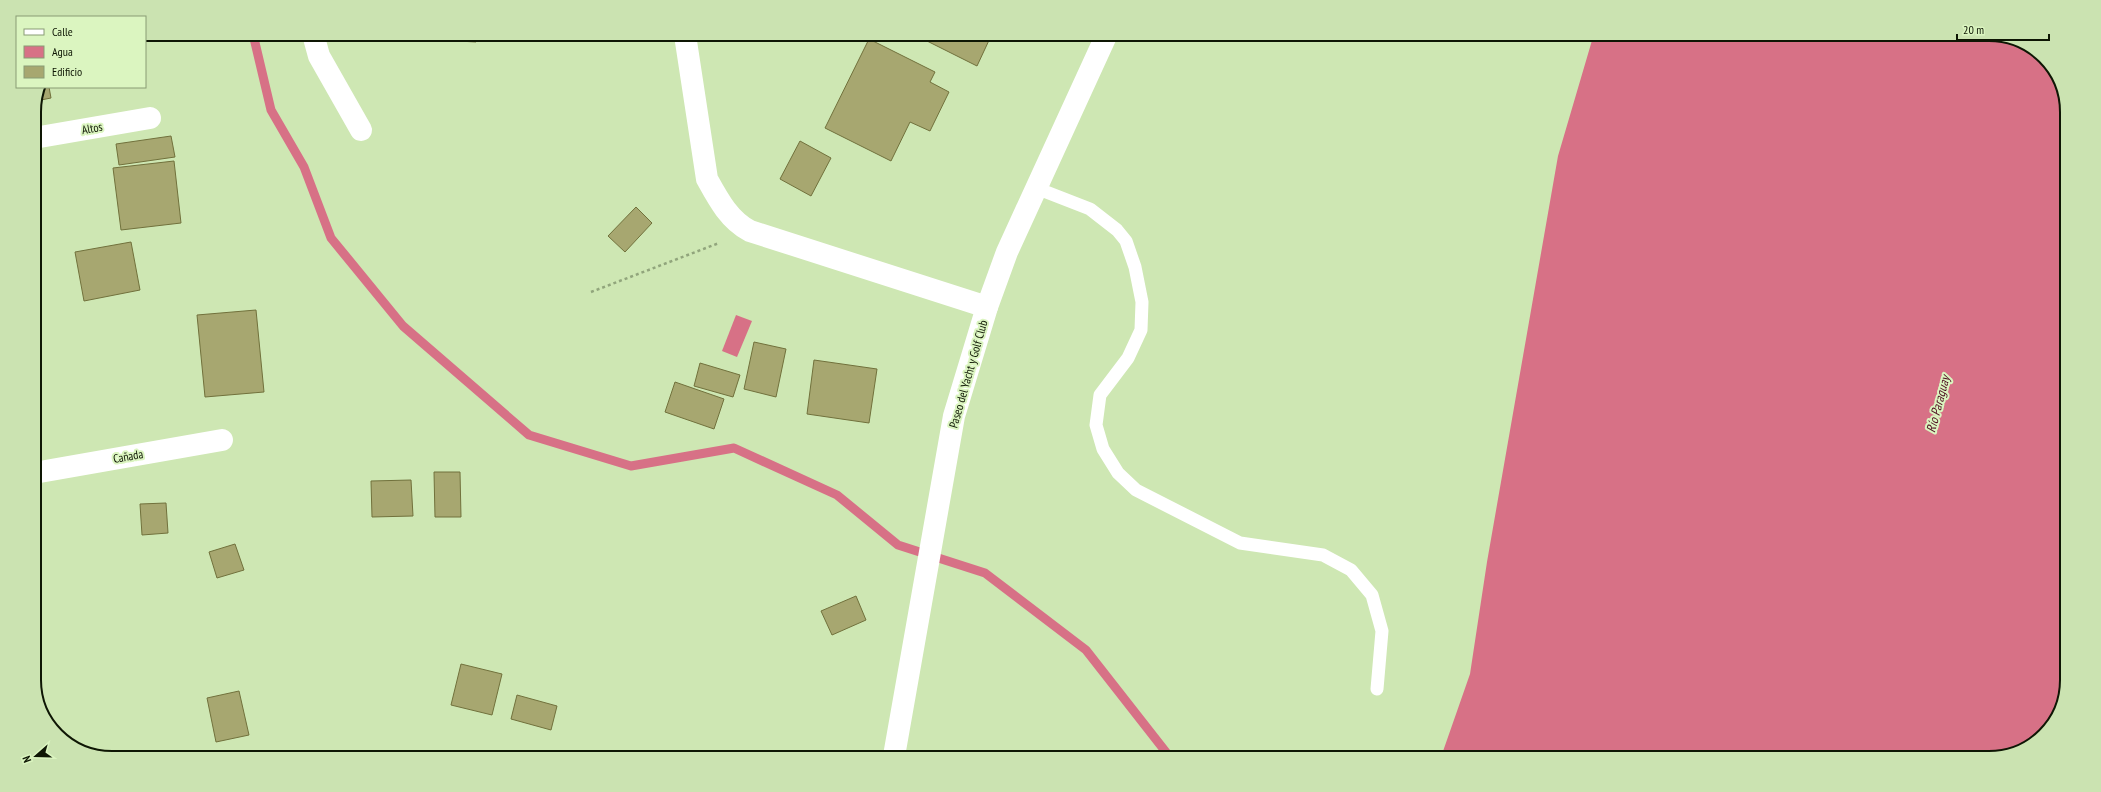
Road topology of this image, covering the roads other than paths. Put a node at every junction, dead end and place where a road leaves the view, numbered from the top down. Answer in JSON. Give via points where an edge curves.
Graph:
{"nodes":[{"id":1,"x":315,"y":41,"type":"edge"},
{"id":2,"x":686,"y":41,"type":"edge"},
{"id":3,"x":1104,"y":41,"type":"edge"},
{"id":4,"x":150,"y":118,"type":"dead end"},
{"id":5,"x":361,"y":130,"type":"dead end"},
{"id":6,"x":41,"y":137,"type":"edge"},
{"id":7,"x":1036,"y":188,"type":"junction"},
{"id":8,"x":987,"y":307,"type":"junction"},
{"id":9,"x":222,"y":440,"type":"dead end"},
{"id":10,"x":41,"y":472,"type":"edge"},
{"id":11,"x":1378,"y":688,"type":"dead end"},
{"id":12,"x":895,"y":751,"type":"edge"}],
"edges":[{"from":1,"to":5,"type":"street","via":[[319,56]]},
{"from":2,"to":8,"type":"street","via":[[708,179],[726,210],[740,226]]},
{"from":3,"to":7,"type":"street","name":"Paseo del Yacht y Golf Club"},
{"from":4,"to":6,"type":"street","name":"Altos"},
{"from":7,"to":8,"type":"street","name":"Paseo del Yacht y Golf Club","via":[[1007,252]]},
{"from":7,"to":11,"type":"lane","via":[[1090,210],[1118,230],[1126,241],[1135,267],[1142,302],[1141,330],[1128,358],[1100,395],[1096,425],[1103,449],[1118,473],[1136,490],[1240,543],[1324,555],[1351,570],[1372,595],[1382,631]]},
{"from":8,"to":12,"type":"street","name":"Paseo del Yacht y Golf Club","via":[[954,416]]},
{"from":9,"to":10,"type":"street","name":"Cañada"}]}
